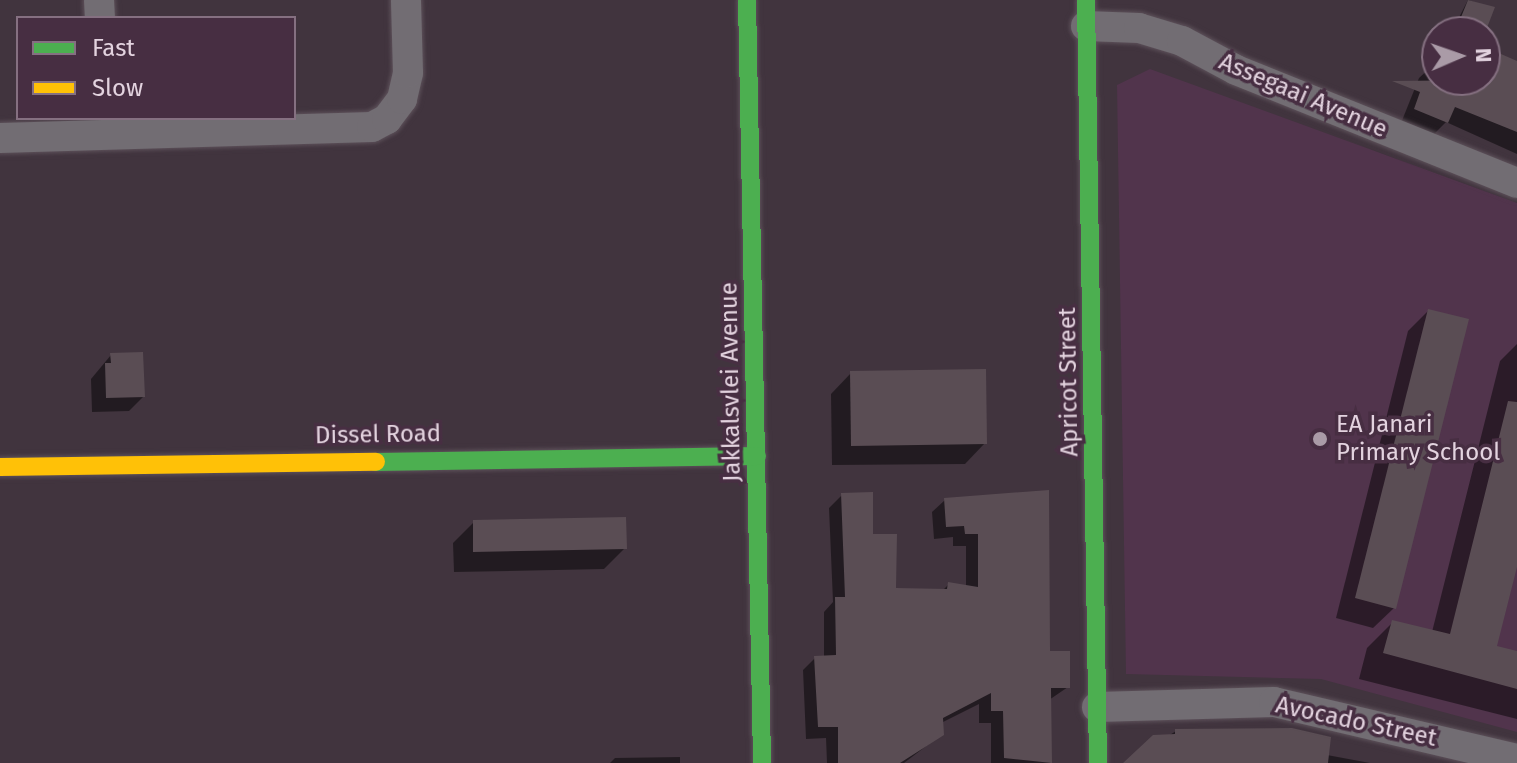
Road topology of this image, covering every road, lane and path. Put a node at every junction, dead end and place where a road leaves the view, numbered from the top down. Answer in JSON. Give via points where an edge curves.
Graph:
{"nodes":[{"id":1,"x":406,"y":0,"type":"edge"},
{"id":2,"x":747,"y":0,"type":"edge"},
{"id":3,"x":1086,"y":13,"type":"edge"},
{"id":4,"x":102,"y":127,"type":"edge"},
{"id":5,"x":0,"y":138,"type":"edge"},
{"id":6,"x":1517,"y":183,"type":"edge"},
{"id":7,"x":757,"y":456,"type":"junction"},
{"id":8,"x":0,"y":467,"type":"edge"},
{"id":9,"x":1097,"y":707,"type":"junction"},
{"id":10,"x":1517,"y":759,"type":"edge"},
{"id":11,"x":762,"y":763,"type":"edge"},
{"id":12,"x":1098,"y":763,"type":"edge"}],
"edges":[{"from":1,"to":4,"type":"street","via":[[408,73],[402,99],[387,119],[372,127]]},
{"from":2,"to":7,"type":"street","name":"Jakkalsvlei Avenue"},
{"from":3,"to":6,"type":"street","name":"Assegaai Avenue","via":[[1182,41],[1236,70]]},
{"from":3,"to":9,"type":"street","name":"Apricot Street"},
{"from":4,"to":5,"type":"street"},
{"from":7,"to":8,"type":"street","name":"Dissel Road"},
{"from":7,"to":11,"type":"street","name":"Jakkalsvlei Avenue"},
{"from":9,"to":10,"type":"street","name":"Avocado Street","via":[[1274,702]]},
{"from":9,"to":12,"type":"street","name":"Apricot Street"}]}
